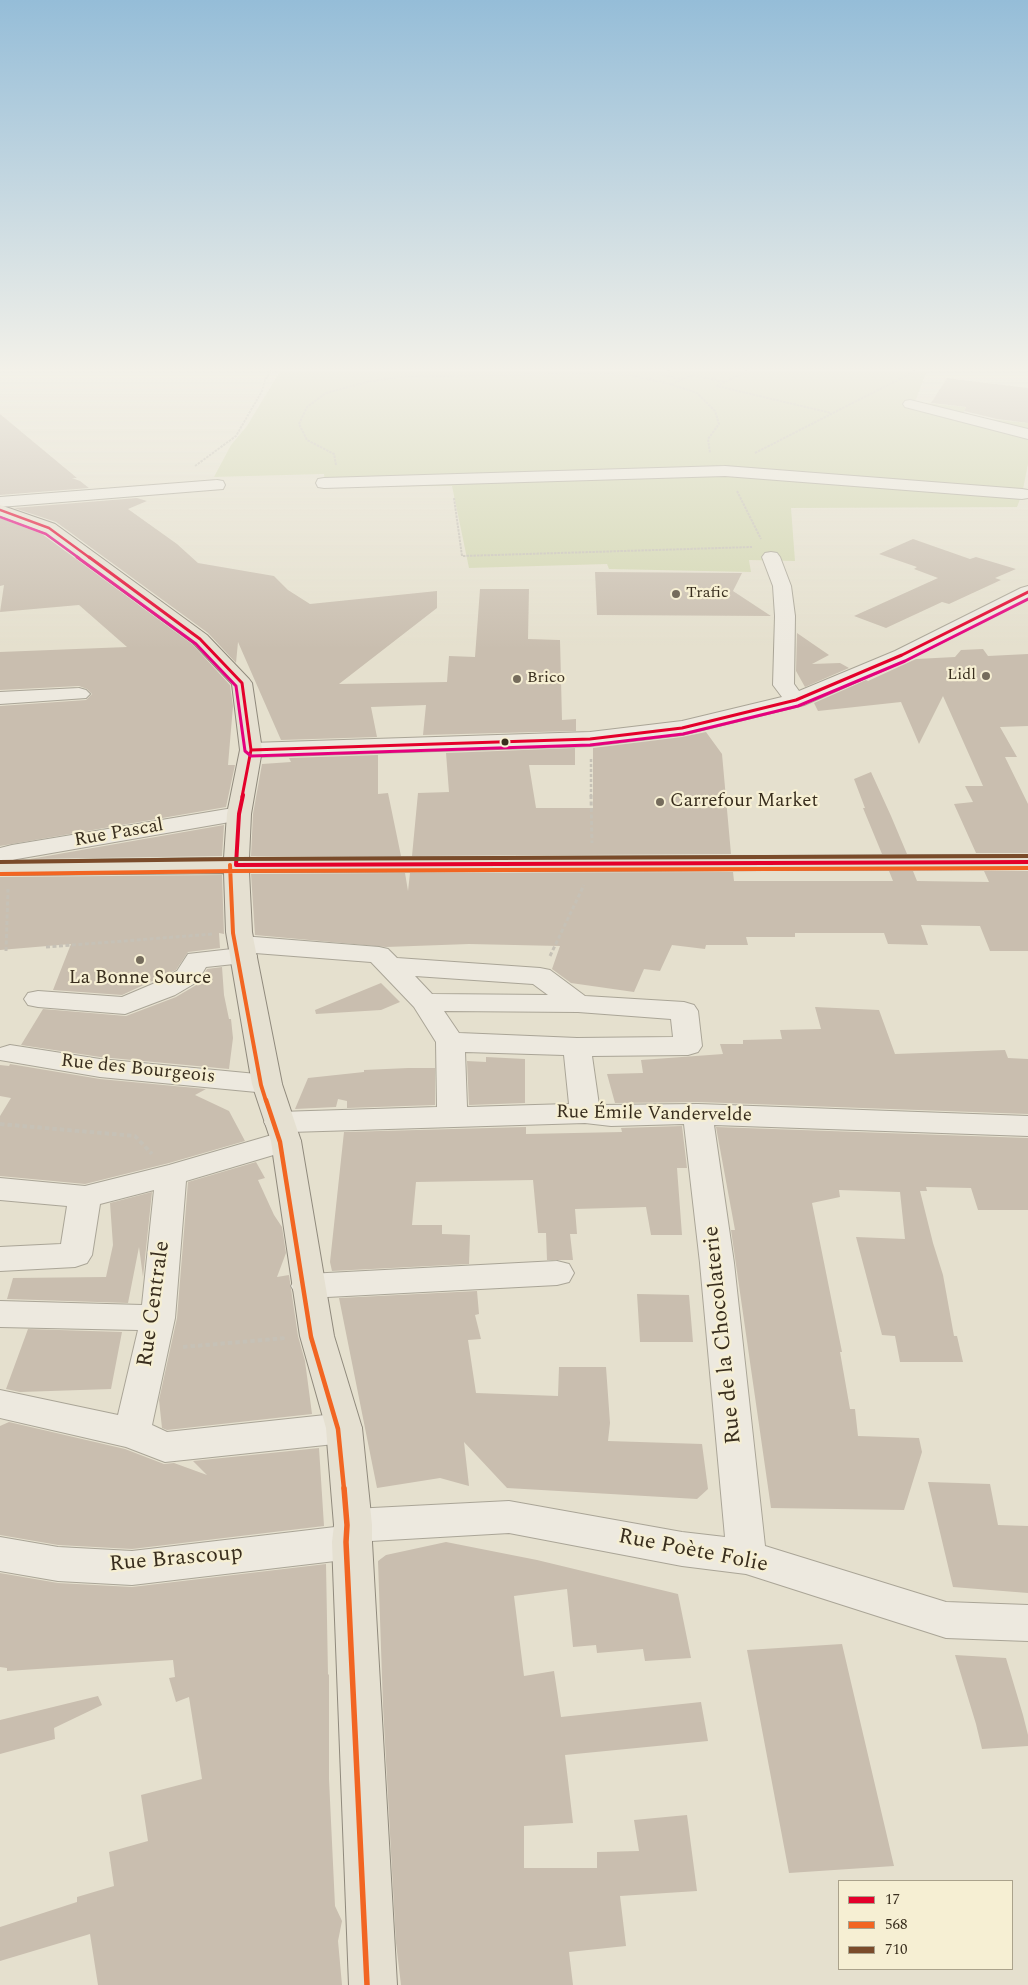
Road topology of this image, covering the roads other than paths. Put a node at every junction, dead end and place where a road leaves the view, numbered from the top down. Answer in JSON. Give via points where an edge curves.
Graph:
{"nodes":[{"id":1,"x":332,"y":483,"type":"road end"},
{"id":2,"x":217,"y":486,"type":"dead end"},
{"id":3,"x":1022,"y":494,"type":"dead end"},
{"id":4,"x":0,"y":502,"type":"edge"},
{"id":5,"x":0,"y":510,"type":"edge"},
{"id":6,"x":764,"y":550,"type":"road end"},
{"id":7,"x":1028,"y":592,"type":"edge"},
{"id":8,"x":79,"y":694,"type":"dead end"},
{"id":9,"x":0,"y":698,"type":"edge"},
{"id":10,"x":796,"y":700,"type":"junction"},
{"id":11,"x":251,"y":750,"type":"junction"},
{"id":12,"x":239,"y":814,"type":"junction"},
{"id":13,"x":1028,"y":862,"type":"edge"},
{"id":14,"x":2,"y":864,"type":"edge"},
{"id":15,"x":236,"y":865,"type":"junction"},
{"id":16,"x":242,"y":944,"type":"junction"},
{"id":17,"x":390,"y":966,"type":"junction"},
{"id":18,"x":38,"y":998,"type":"dead end"},
{"id":19,"x":425,"y":1002,"type":"junction"},
{"id":20,"x":578,"y":1004,"type":"junction"},
{"id":21,"x":450,"y":1042,"type":"junction"},
{"id":22,"x":577,"y":1047,"type":"junction"},
{"id":23,"x":10,"y":1054,"type":"dead end"},
{"id":24,"x":267,"y":1084,"type":"junction"},
{"id":25,"x":585,"y":1113,"type":"junction"},
{"id":26,"x":698,"y":1114,"type":"junction"},
{"id":27,"x":452,"y":1116,"type":"junction"},
{"id":28,"x":1028,"y":1126,"type":"edge"},
{"id":29,"x":282,"y":1131,"type":"junction"},
{"id":30,"x":171,"y":1175,"type":"junction"},
{"id":31,"x":0,"y":1189,"type":"edge"},
{"id":32,"x":85,"y":1197,"type":"junction"},
{"id":33,"x":0,"y":1259,"type":"edge"},
{"id":34,"x":557,"y":1273,"type":"dead end"},
{"id":35,"x":308,"y":1286,"type":"junction"},
{"id":36,"x":0,"y":1314,"type":"edge"},
{"id":37,"x":155,"y":1334,"type":"junction"},
{"id":38,"x":0,"y":1404,"type":"edge"},
{"id":39,"x":344,"y":1428,"type":"junction"},
{"id":40,"x":132,"y":1433,"type":"junction"},
{"id":41,"x":352,"y":1533,"type":"junction"},
{"id":42,"x":0,"y":1554,"type":"edge"},
{"id":43,"x":746,"y":1557,"type":"junction"},
{"id":44,"x":1028,"y":1623,"type":"edge"},
{"id":45,"x":373,"y":1985,"type":"edge"}],
"edges":[{"from":1,"to":3,"type":"street","via":[[724,471]]},
{"from":2,"to":4,"type":"street"},
{"from":5,"to":11,"type":"main road","via":[[49,528],[200,639],[242,683]]},
{"from":6,"to":10,"type":"street","via":[[782,586],[785,616],[783,686]]},
{"from":7,"to":10,"type":"street","via":[[902,655]]},
{"from":8,"to":9,"type":"street"},
{"from":10,"to":11,"type":"street","via":[[682,728],[590,739]]},
{"from":11,"to":12,"type":"main road"},
{"from":12,"to":14,"type":"street","name":"Rue Pascal","via":[[12,852]]},
{"from":12,"to":15,"type":"main road"},
{"from":13,"to":15,"type":"main road"},
{"from":14,"to":15,"type":"main road"},
{"from":15,"to":16,"type":"main road"},
{"from":16,"to":17,"type":"street","via":[[379,955]]},
{"from":16,"to":18,"type":"street","via":[[197,960],[187,976],[165,990],[125,1006]]},
{"from":16,"to":24,"type":"main road"},
{"from":17,"to":19,"type":"street"},
{"from":17,"to":20,"type":"street","via":[[540,976]]},
{"from":19,"to":20,"type":"street"},
{"from":19,"to":21,"type":"street"},
{"from":20,"to":22,"type":"street","via":[[684,1010],[688,1046]]},
{"from":21,"to":22,"type":"street"},
{"from":21,"to":27,"type":"street"},
{"from":22,"to":25,"type":"street"},
{"from":23,"to":24,"type":"street","name":"Rue des Bourgeois","via":[[100,1068]]},
{"from":24,"to":29,"type":"main road"},
{"from":25,"to":26,"type":"street","name":"Rue Émile Vandervelde","via":[[611,1116]]},
{"from":25,"to":27,"type":"street","name":"Rue Émile Vandervelde"},
{"from":26,"to":28,"type":"street","name":"Rue Émile Vandervelde"},
{"from":26,"to":43,"type":"street","name":"Rue de la Chocolaterie","via":[[717,1263]]},
{"from":27,"to":29,"type":"street","name":"Rue Émile Vandervelde"},
{"from":29,"to":30,"type":"street","name":"Rue Émile Vandervelde"},
{"from":29,"to":35,"type":"main road"},
{"from":30,"to":32,"type":"street","name":"Rue Émile Vandervelde"},
{"from":30,"to":37,"type":"street","name":"Rue Centrale"},
{"from":31,"to":32,"type":"street","name":"Rue Émile Vandervelde"},
{"from":32,"to":33,"type":"street","via":[[74,1255]]},
{"from":34,"to":35,"type":"street"},
{"from":35,"to":39,"type":"main road","via":[[317,1336]]},
{"from":36,"to":37,"type":"street"},
{"from":37,"to":40,"type":"street","name":"Rue Centrale"},
{"from":38,"to":40,"type":"street"},
{"from":39,"to":40,"type":"street","via":[[165,1447]]},
{"from":39,"to":41,"type":"main road"},
{"from":41,"to":42,"type":"street","name":"Rue Brascoup","via":[[132,1568],[58,1564]]},
{"from":41,"to":43,"type":"street","name":"Rue Poète Folie","via":[[509,1517],[682,1549]]},
{"from":41,"to":45,"type":"main road"},
{"from":43,"to":44,"type":"street","name":"Rue Poète Folie","via":[[946,1620]]}]}
